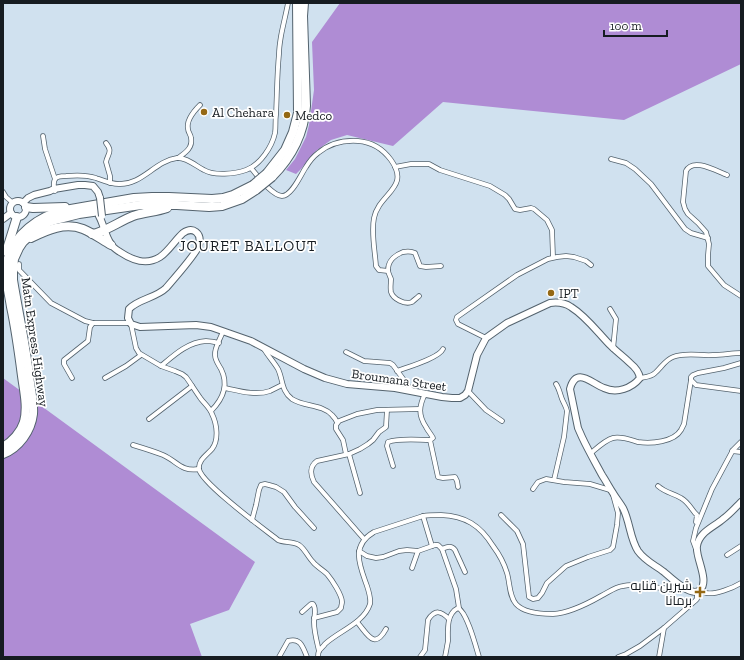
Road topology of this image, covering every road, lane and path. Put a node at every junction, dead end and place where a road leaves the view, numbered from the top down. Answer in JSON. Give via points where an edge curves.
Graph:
{"nodes":[{"id":1,"x":288,"y":3,"type":"edge"},
{"id":2,"x":297,"y":3,"type":"edge"},
{"id":3,"x":304,"y":3,"type":"edge"},
{"id":4,"x":200,"y":105,"type":"dead end"},
{"id":5,"x":43,"y":136,"type":"dead end"},
{"id":6,"x":106,"y":143,"type":"dead end"},
{"id":7,"x":178,"y":158,"type":"junction"},
{"id":8,"x":611,"y":159,"type":"dead end"},
{"id":9,"x":395,"y":167,"type":"junction"},
{"id":10,"x":251,"y":168,"type":"junction"},
{"id":11,"x":270,"y":175,"type":"junction"},
{"id":12,"x":727,"y":175,"type":"dead end"},
{"id":13,"x":55,"y":179,"type":"junction"},
{"id":14,"x":110,"y":183,"type":"junction"},
{"id":15,"x":255,"y":188,"type":"junction"},
{"id":16,"x":53,"y":191,"type":"junction"},
{"id":17,"x":3,"y":192,"type":"edge"},
{"id":18,"x":13,"y":203,"type":"junction"},
{"id":19,"x":24,"y":205,"type":"junction"},
{"id":20,"x":177,"y":205,"type":"junction"},
{"id":21,"x":75,"y":208,"type":"junction"},
{"id":22,"x":14,"y":215,"type":"junction"},
{"id":23,"x":3,"y":219,"type":"edge"},
{"id":24,"x":104,"y":230,"type":"junction"},
{"id":25,"x":92,"y":234,"type":"junction"},
{"id":26,"x":708,"y":238,"type":"junction"},
{"id":27,"x":23,"y":242,"type":"junction"},
{"id":28,"x":111,"y":245,"type":"junction"},
{"id":29,"x":553,"y":257,"type":"junction"},
{"id":30,"x":6,"y":263,"type":"junction"},
{"id":31,"x":19,"y":264,"type":"dead end"},
{"id":32,"x":592,"y":265,"type":"dead end"},
{"id":33,"x":441,"y":266,"type":"dead end"},
{"id":34,"x":388,"y":271,"type":"junction"},
{"id":35,"x":420,"y":296,"type":"dead end"},
{"id":36,"x":741,"y":296,"type":"edge"},
{"id":37,"x":610,"y":309,"type":"dead end"},
{"id":38,"x":93,"y":323,"type":"junction"},
{"id":39,"x":130,"y":323,"type":"junction"},
{"id":40,"x":223,"y":331,"type":"junction"},
{"id":41,"x":486,"y":338,"type":"junction"},
{"id":42,"x":218,"y":343,"type":"junction"},
{"id":43,"x":262,"y":347,"type":"junction"},
{"id":44,"x":614,"y":348,"type":"junction"},
{"id":45,"x":443,"y":349,"type":"dead end"},
{"id":46,"x":346,"y":352,"type":"dead end"},
{"id":47,"x":741,"y":353,"type":"edge"},
{"id":48,"x":141,"y":355,"type":"junction"},
{"id":49,"x":741,"y":363,"type":"edge"},
{"id":50,"x":162,"y":366,"type":"junction"},
{"id":51,"x":397,"y":371,"type":"junction"},
{"id":52,"x":72,"y":378,"type":"dead end"},
{"id":53,"x":105,"y":378,"type":"dead end"},
{"id":54,"x":640,"y":378,"type":"junction"},
{"id":55,"x":691,"y":380,"type":"junction"},
{"id":56,"x":556,"y":384,"type":"dead end"},
{"id":57,"x":282,"y":385,"type":"junction"},
{"id":58,"x":192,"y":386,"type":"junction"},
{"id":59,"x":225,"y":388,"type":"junction"},
{"id":60,"x":468,"y":390,"type":"junction"},
{"id":61,"x":412,"y":391,"type":"junction"},
{"id":62,"x":741,"y":391,"type":"edge"},
{"id":63,"x":425,"y":394,"type":"junction"},
{"id":64,"x":572,"y":402,"type":"junction"},
{"id":65,"x":567,"y":408,"type":"junction"},
{"id":66,"x":420,"y":409,"type":"junction"},
{"id":67,"x":387,"y":410,"type":"junction"},
{"id":68,"x":210,"y":411,"type":"junction"},
{"id":69,"x":149,"y":419,"type":"dead end"},
{"id":70,"x":502,"y":421,"type":"dead end"},
{"id":71,"x":337,"y":422,"type":"junction"},
{"id":72,"x":430,"y":440,"type":"junction"},
{"id":73,"x":741,"y":442,"type":"edge"},
{"id":74,"x":133,"y":445,"type":"dead end"},
{"id":75,"x":3,"y":447,"type":"edge"},
{"id":76,"x":732,"y":452,"type":"junction"},
{"id":77,"x":741,"y":452,"type":"edge"},
{"id":78,"x":3,"y":454,"type":"edge"},
{"id":79,"x":347,"y":454,"type":"junction"},
{"id":80,"x":590,"y":454,"type":"junction"},
{"id":81,"x":393,"y":466,"type":"dead end"},
{"id":82,"x":199,"y":469,"type":"junction"},
{"id":83,"x":554,"y":480,"type":"junction"},
{"id":84,"x":658,"y":486,"type":"dead end"},
{"id":85,"x":458,"y":487,"type":"dead end"},
{"id":86,"x":533,"y":489,"type":"dead end"},
{"id":87,"x":612,"y":491,"type":"junction"},
{"id":88,"x":360,"y":493,"type":"dead end"},
{"id":89,"x":741,"y":502,"type":"edge"},
{"id":90,"x":501,"y":515,"type":"dead end"},
{"id":91,"x":423,"y":516,"type":"junction"},
{"id":92,"x":252,"y":520,"type":"junction"},
{"id":93,"x":314,"y":528,"type":"dead end"},
{"id":94,"x":364,"y":539,"type":"junction"},
{"id":95,"x":693,"y":541,"type":"junction"},
{"id":96,"x":432,"y":546,"type":"junction"},
{"id":97,"x":741,"y":546,"type":"edge"},
{"id":98,"x":442,"y":549,"type":"junction"},
{"id":99,"x":418,"y":550,"type":"junction"},
{"id":100,"x":359,"y":551,"type":"junction"},
{"id":101,"x":696,"y":552,"type":"junction"},
{"id":102,"x":727,"y":555,"type":"dead end"},
{"id":103,"x":412,"y":568,"type":"dead end"},
{"id":104,"x":465,"y":572,"type":"dead end"},
{"id":105,"x":741,"y":583,"type":"edge"},
{"id":106,"x":680,"y":586,"type":"junction"},
{"id":107,"x":698,"y":591,"type":"junction"},
{"id":108,"x":459,"y":608,"type":"junction"},
{"id":109,"x":302,"y":612,"type":"dead end"},
{"id":110,"x":314,"y":618,"type":"junction"},
{"id":111,"x":449,"y":619,"type":"junction"},
{"id":112,"x":357,"y":622,"type":"junction"},
{"id":113,"x":664,"y":628,"type":"junction"},
{"id":114,"x":386,"y":629,"type":"dead end"},
{"id":115,"x":319,"y":651,"type":"junction"},
{"id":116,"x":279,"y":657,"type":"edge"},
{"id":117,"x":307,"y":657,"type":"edge"},
{"id":118,"x":318,"y":657,"type":"edge"},
{"id":119,"x":420,"y":657,"type":"edge"},
{"id":120,"x":445,"y":657,"type":"edge"},
{"id":121,"x":479,"y":657,"type":"edge"},
{"id":122,"x":618,"y":657,"type":"edge"},
{"id":123,"x":659,"y":657,"type":"edge"}],
"edges":[{"from":1,"to":10,"type":"street","via":[[278,56],[274,133],[266,154]]},
{"from":2,"to":11,"type":"highway","name":"Matn Express Highway","via":[[298,113],[285,150]]},
{"from":3,"to":11,"type":"highway","name":"Matn Express Highway","via":[[305,116],[300,136],[291,153],[285,163]]},
{"from":4,"to":7,"type":"street","via":[[188,122],[191,144],[188,151]]},
{"from":5,"to":13,"type":"street"},
{"from":6,"to":14,"type":"street","via":[[110,150],[106,162]]},
{"from":7,"to":10,"type":"street","via":[[211,173],[236,173]]},
{"from":7,"to":14,"type":"street","via":[[158,166],[133,182]]},
{"from":8,"to":26,"type":"street","via":[[635,168],[651,184],[684,229]]},
{"from":9,"to":10,"type":"street","via":[[383,151],[366,141],[341,141],[318,153],[306,166],[288,194],[281,196],[268,188]]},
{"from":9,"to":29,"type":"street","via":[[429,164],[490,186],[509,198],[516,209],[534,209],[547,220],[552,230]]},
{"from":9,"to":34,"type":"street","via":[[398,178],[374,217],[373,228],[376,268]]},
{"from":11,"to":15,"type":"highway","name":"Matn Express Highway","bridge":true},
{"from":12,"to":26,"type":"street","via":[[699,165],[692,165],[686,172],[684,208],[706,232]]},
{"from":13,"to":14,"type":"street","via":[[79,175]]},
{"from":13,"to":16,"type":"street"},
{"from":15,"to":20,"type":"highway","name":"Matn Express Highway","via":[[242,199],[222,206]]},
{"from":15,"to":21,"type":"highway","name":"Matn Express Highway","via":[[224,198],[134,198]]},
{"from":16,"to":19,"type":"street","via":[[34,195],[28,198]]},
{"from":16,"to":24,"type":"street","bridge":true,"via":[[78,185],[96,188]]},
{"from":17,"to":18,"type":"street"},
{"from":18,"to":19,"type":"street","via":[[17,201]]},
{"from":18,"to":22,"type":"street","via":[[10,207]]},
{"from":19,"to":21,"type":"highway","via":[[33,208]]},
{"from":19,"to":22,"type":"street","via":[[24,214]]},
{"from":20,"to":24,"type":"highway","via":[[136,215]]},
{"from":20,"to":27,"type":"highway","name":"Matn Express Highway","via":[[141,205],[66,216],[37,229]]},
{"from":21,"to":30,"type":"highway","name":"Matn Express Highway","via":[[56,212],[31,225],[13,246]]},
{"from":22,"to":23,"type":"street"},
{"from":22,"to":30,"type":"highway"},
{"from":24,"to":25,"type":"highway"},
{"from":24,"to":28,"type":"street"},
{"from":25,"to":27,"type":"highway","via":[[79,228],[53,228]]},
{"from":25,"to":28,"type":"highway"},
{"from":26,"to":36,"type":"street","via":[[708,266],[724,285]]},
{"from":27,"to":78,"type":"highway","name":"Matn Express Highway","via":[[14,259],[13,280],[33,414],[25,437]]},
{"from":28,"to":39,"type":"street","via":[[128,257],[148,262],[161,257],[183,233],[193,230],[199,235],[199,247],[165,289],[129,309]]},
{"from":29,"to":32,"type":"street","via":[[574,257]]},
{"from":29,"to":41,"type":"street","via":[[517,275],[457,317],[458,324]]},
{"from":30,"to":75,"type":"highway","name":"Matn Express Highway","via":[[26,407],[22,427]]},
{"from":31,"to":38,"type":"street","via":[[19,270],[51,303]]},
{"from":33,"to":34,"type":"street","via":[[420,266],[415,253],[407,251],[391,260]]},
{"from":34,"to":35,"type":"street","via":[[393,296],[407,303]]},
{"from":37,"to":44,"type":"street","via":[[616,319]]},
{"from":38,"to":39,"type":"street"},
{"from":38,"to":52,"type":"street","via":[[88,341],[64,360]]},
{"from":39,"to":40,"type":"street","name":"Broumana Street","via":[[144,327],[202,326]]},
{"from":39,"to":48,"type":"street","via":[[136,348]]},
{"from":40,"to":42,"type":"street"},
{"from":40,"to":43,"type":"street","name":"Broumana Street"},
{"from":41,"to":44,"type":"street","via":[[507,323],[555,302],[570,306]]},
{"from":41,"to":60,"type":"street","via":[[477,355]]},
{"from":42,"to":50,"type":"street","via":[[206,341],[188,346]]},
{"from":42,"to":59,"type":"street","via":[[215,356],[224,376]]},
{"from":43,"to":57,"type":"street","via":[[277,368]]},
{"from":43,"to":61,"type":"street","name":"Broumana Street","via":[[304,369],[338,382]]},
{"from":44,"to":54,"type":"street","via":[[630,362]]},
{"from":45,"to":51,"type":"street","via":[[421,363]]},
{"from":46,"to":51,"type":"street","via":[[364,361],[390,363]]},
{"from":47,"to":54,"type":"street","via":[[680,355],[667,360],[654,374]]},
{"from":48,"to":50,"type":"street"},
{"from":48,"to":53,"type":"street"},
{"from":49,"to":55,"type":"street","via":[[693,374]]},
{"from":50,"to":58,"type":"street","via":[[182,374]]},
{"from":51,"to":61,"type":"street"},
{"from":54,"to":64,"type":"street","via":[[635,384],[621,390],[605,389],[585,378],[576,378],[570,389]]},
{"from":55,"to":62,"type":"street","via":[[696,385]]},
{"from":55,"to":80,"type":"street","via":[[684,424],[677,434],[651,443],[612,438]]},
{"from":56,"to":65,"type":"street"},
{"from":57,"to":59,"type":"street","via":[[257,393]]},
{"from":57,"to":71,"type":"street","via":[[292,399],[325,410]]},
{"from":58,"to":68,"type":"street"},
{"from":58,"to":69,"type":"street"},
{"from":59,"to":68,"type":"street"},
{"from":60,"to":63,"type":"street","name":"Broumana Street","via":[[460,398]]},
{"from":60,"to":70,"type":"street","via":[[486,410]]},
{"from":61,"to":63,"type":"street","name":"Broumana Street"},
{"from":63,"to":66,"type":"street"},
{"from":64,"to":65,"type":"street"},
{"from":64,"to":80,"type":"street","via":[[578,428]]},
{"from":65,"to":83,"type":"street","via":[[564,437]]},
{"from":66,"to":67,"type":"street"},
{"from":66,"to":72,"type":"street","via":[[423,422],[433,438]]},
{"from":67,"to":71,"type":"street","via":[[366,412]]},
{"from":67,"to":79,"type":"street","via":[[385,428],[368,444]]},
{"from":68,"to":82,"type":"street","via":[[217,433],[216,442],[201,461]]},
{"from":71,"to":79,"type":"street","via":[[336,429]]},
{"from":72,"to":81,"type":"street","via":[[388,442]]},
{"from":72,"to":85,"type":"street","via":[[438,477],[454,477]]},
{"from":73,"to":76,"type":"street"},
{"from":74,"to":82,"type":"street","via":[[163,455],[182,467]]},
{"from":76,"to":77,"type":"street"},
{"from":76,"to":95,"type":"street","via":[[712,489]]},
{"from":79,"to":88,"type":"street"},
{"from":79,"to":94,"type":"street","via":[[315,462],[311,474],[316,485]]},
{"from":80,"to":87,"type":"street"},
{"from":82,"to":92,"type":"street","via":[[207,482]]},
{"from":83,"to":86,"type":"street","via":[[541,480]]},
{"from":83,"to":87,"type":"street","via":[[590,484]]},
{"from":84,"to":95,"type":"street","via":[[683,499],[697,515]]},
{"from":87,"to":90,"type":"street","via":[[618,513],[613,547],[566,566],[547,583],[538,598],[529,597],[523,544],[518,531]]},
{"from":87,"to":106,"type":"street","via":[[623,509],[640,554]]},
{"from":89,"to":101,"type":"street","via":[[704,533],[699,539]]},
{"from":91,"to":94,"type":"street","via":[[374,532]]},
{"from":91,"to":96,"type":"street"},
{"from":91,"to":106,"type":"street","via":[[451,515],[470,522],[481,530],[494,546],[505,567],[513,599],[521,608],[530,612],[562,612],[584,605],[624,585],[669,589]]},
{"from":92,"to":93,"type":"street","via":[[259,488],[266,484],[284,492]]},
{"from":92,"to":110,"type":"street","via":[[278,540],[299,545],[333,582],[341,598],[341,608],[337,612]]},
{"from":94,"to":100,"type":"street"},
{"from":95,"to":101,"type":"street"},
{"from":96,"to":98,"type":"street","via":[[438,545]]},
{"from":96,"to":99,"type":"street"},
{"from":97,"to":102,"type":"street"},
{"from":98,"to":104,"type":"street","via":[[450,546],[455,550]]},
{"from":98,"to":108,"type":"street","via":[[456,590]]},
{"from":99,"to":100,"type":"street","via":[[399,551],[376,558]]},
{"from":99,"to":103,"type":"street"},
{"from":100,"to":112,"type":"street","via":[[358,560],[370,601],[366,613]]},
{"from":101,"to":107,"type":"street","via":[[703,581]]},
{"from":105,"to":107,"type":"street","via":[[711,593]]},
{"from":106,"to":107,"type":"street"},
{"from":107,"to":113,"type":"street","via":[[695,601]]},
{"from":108,"to":111,"type":"street","via":[[452,612]]},
{"from":108,"to":121,"type":"street","via":[[469,626]]},
{"from":109,"to":110,"type":"street","via":[[313,604],[316,608]]},
{"from":110,"to":115,"type":"street","via":[[314,632]]},
{"from":111,"to":119,"type":"street","via":[[437,612],[430,617],[425,650]]},
{"from":111,"to":120,"type":"street"},
{"from":112,"to":114,"type":"street","via":[[373,640],[378,639]]},
{"from":112,"to":115,"type":"street","via":[[335,636]]},
{"from":113,"to":122,"type":"street","via":[[640,646]]},
{"from":113,"to":123,"type":"street"},
{"from":115,"to":118,"type":"street"},
{"from":116,"to":117,"type":"street","via":[[289,640],[302,644]]}]}
